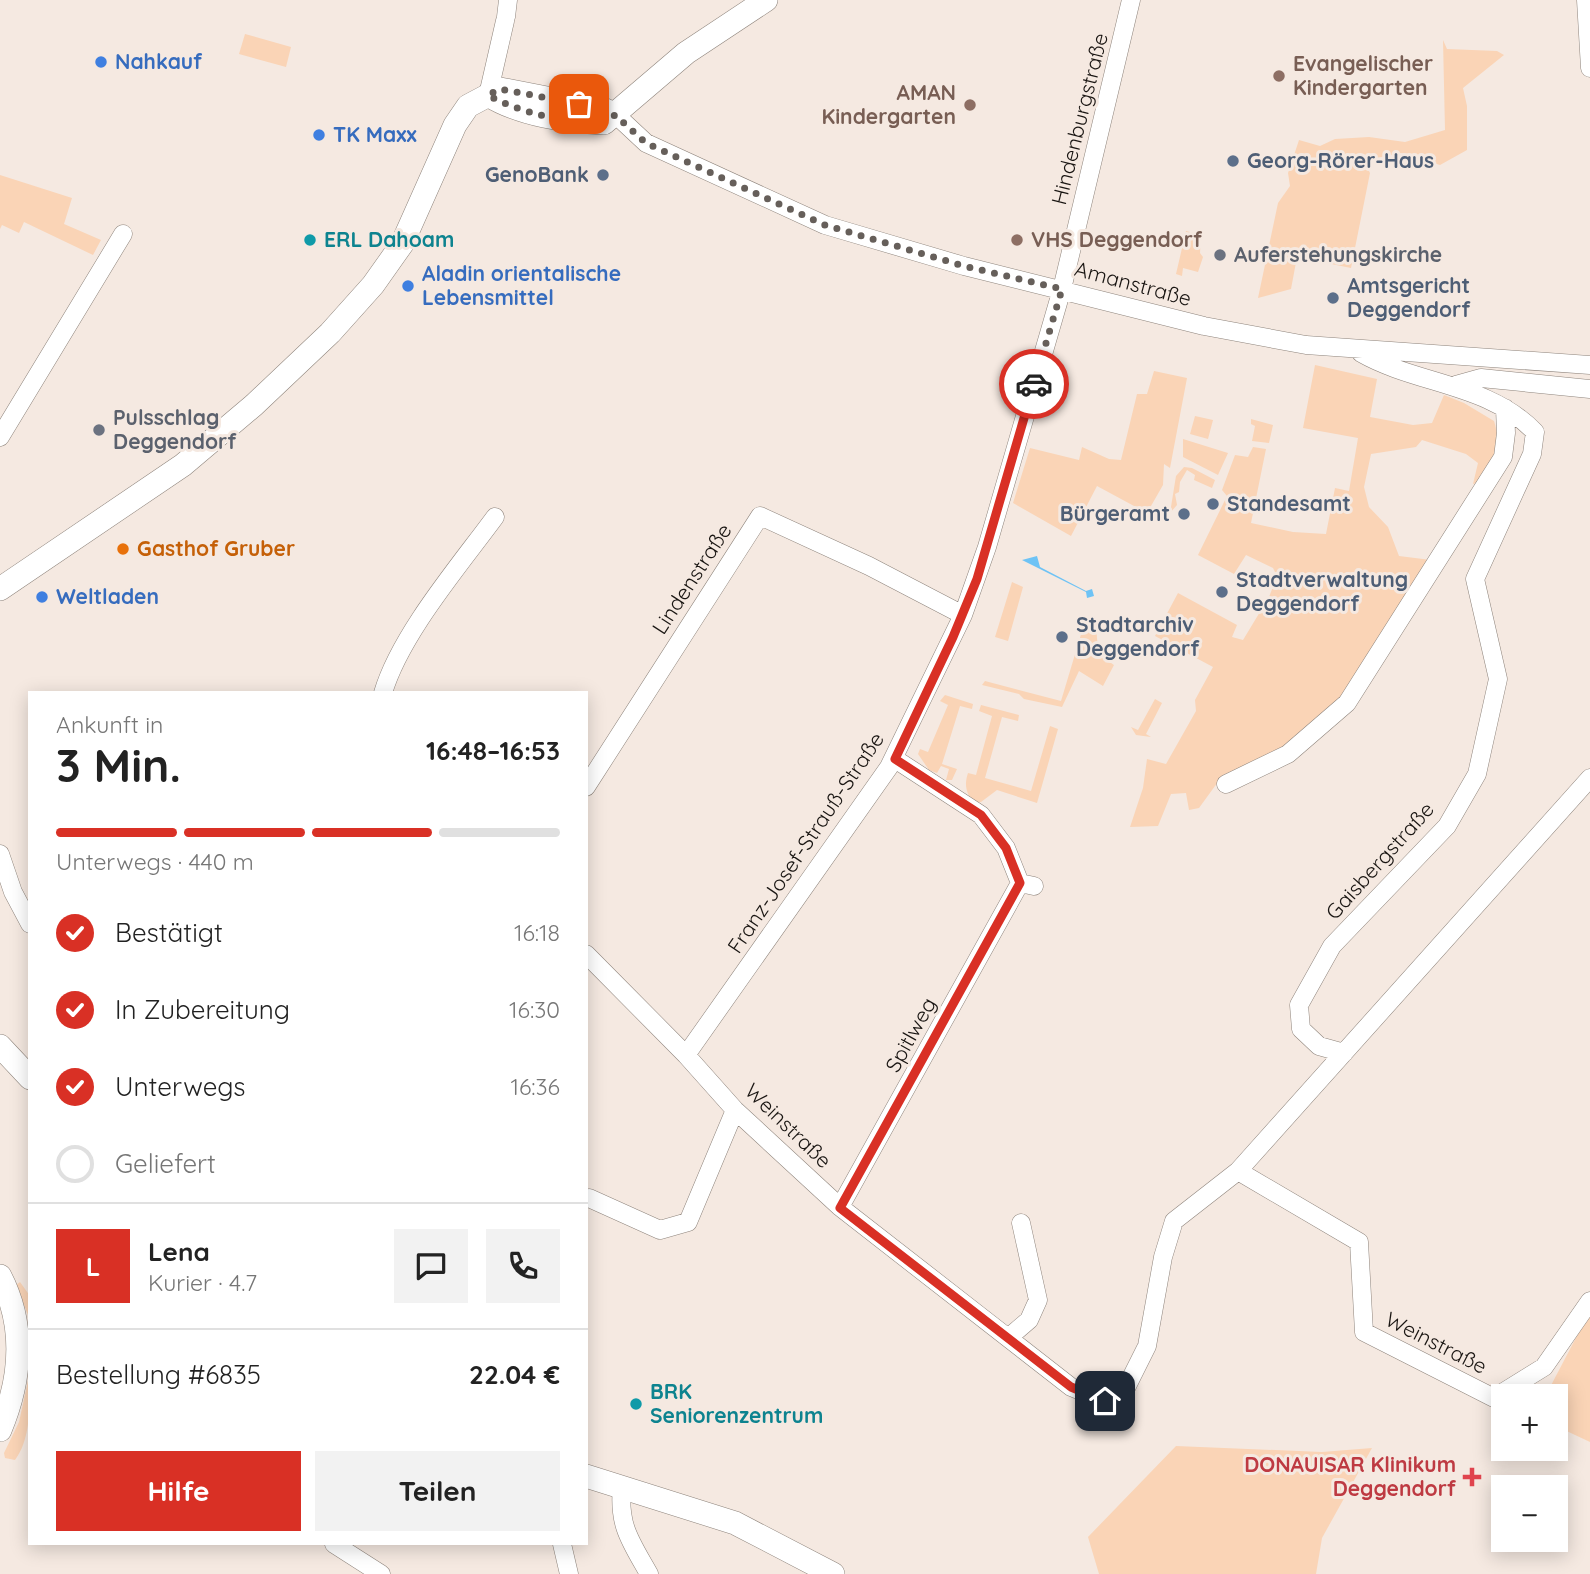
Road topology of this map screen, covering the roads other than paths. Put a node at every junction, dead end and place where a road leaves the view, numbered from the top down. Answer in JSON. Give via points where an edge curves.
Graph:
{"nodes":[{"id":1,"x":766,"y":0,"type":"edge"},
{"id":2,"x":1131,"y":0,"type":"edge"},
{"id":3,"x":1586,"y":0,"type":"edge"},
{"id":4,"x":506,"y":13,"type":"edge"},
{"id":5,"x":1590,"y":68,"type":"edge"},
{"id":6,"x":488,"y":95,"type":"junction"},
{"id":7,"x":615,"y":115,"type":"junction"},
{"id":8,"x":123,"y":234,"type":"dead end"},
{"id":9,"x":1062,"y":289,"type":"junction"},
{"id":10,"x":1355,"y":350,"type":"junction"},
{"id":11,"x":1590,"y":365,"type":"edge"},
{"id":12,"x":1456,"y":385,"type":"junction"},
{"id":13,"x":1590,"y":389,"type":"edge"},
{"id":14,"x":1505,"y":408,"type":"junction"},
{"id":15,"x":0,"y":437,"type":"edge"},
{"id":16,"x":495,"y":517,"type":"dead end"},
{"id":17,"x":0,"y":589,"type":"edge"},
{"id":18,"x":963,"y":615,"type":"junction"},
{"id":19,"x":384,"y":691,"type":"edge"},
{"id":20,"x":895,"y":759,"type":"junction"},
{"id":21,"x":1590,"y":778,"type":"edge"},
{"id":22,"x":588,"y":784,"type":"edge"},
{"id":23,"x":1226,"y":784,"type":"dead end"},
{"id":24,"x":0,"y":854,"type":"edge"},
{"id":25,"x":28,"y":920,"type":"edge"},
{"id":26,"x":588,"y":956,"type":"edge"},
{"id":27,"x":0,"y":1045,"type":"edge"},
{"id":28,"x":1344,"y":1053,"type":"junction"},
{"id":29,"x":686,"y":1055,"type":"junction"},
{"id":30,"x":28,"y":1076,"type":"edge"},
{"id":31,"x":735,"y":1110,"type":"junction"},
{"id":32,"x":1238,"y":1171,"type":"junction"},
{"id":33,"x":589,"y":1198,"type":"dead end"},
{"id":34,"x":840,"y":1208,"type":"junction"},
{"id":35,"x":1021,"y":1223,"type":"dead end"},
{"id":36,"x":0,"y":1276,"type":"edge"},
{"id":37,"x":1590,"y":1301,"type":"edge"},
{"id":38,"x":23,"y":1335,"type":"edge"},
{"id":39,"x":1008,"y":1338,"type":"junction"},
{"id":40,"x":0,"y":1430,"type":"edge"},
{"id":41,"x":588,"y":1477,"type":"edge"},
{"id":42,"x":622,"y":1488,"type":"junction"},
{"id":43,"x":336,"y":1545,"type":"edge"},
{"id":44,"x":562,"y":1545,"type":"edge"},
{"id":45,"x":381,"y":1574,"type":"edge"},
{"id":46,"x":569,"y":1574,"type":"edge"},
{"id":47,"x":649,"y":1574,"type":"edge"},
{"id":48,"x":833,"y":1574,"type":"edge"}],
"edges":[{"from":1,"to":7,"type":"street","via":[[685,53]]},
{"from":2,"to":9,"type":"street","name":"Hindenburgstraße"},
{"from":3,"to":5,"type":"street"},
{"from":4,"to":6,"type":"street"},
{"from":6,"to":7,"type":"street","via":[[512,107],[581,122],[604,123]]},
{"from":6,"to":17,"type":"street","via":[[462,112],[402,244],[330,333],[184,465]]},
{"from":7,"to":9,"type":"street","name":"Amanstraße","via":[[646,143],[825,225]]},
{"from":8,"to":15,"type":"street"},
{"from":9,"to":10,"type":"street","name":"Amanstraße","via":[[1204,326]]},
{"from":9,"to":18,"type":"street","name":"Franz-Josef-Strauß-Straße","via":[[991,535]]},
{"from":10,"to":11,"type":"street","name":"Amanstraße"},
{"from":10,"to":12,"type":"street","name":"Gaisbergstraße","via":[[1382,365]]},
{"from":12,"to":13,"type":"street","via":[[1481,377]]},
{"from":12,"to":14,"type":"street","name":"Gaisbergstraße"},
{"from":14,"to":23,"type":"street","via":[[1503,457],[1347,703],[1288,754]]},
{"from":14,"to":28,"type":"street","name":"Gaisbergstraße","via":[[1535,432],[1532,454],[1475,579],[1498,679],[1477,774],[1447,826],[1332,946],[1299,1005],[1301,1029],[1318,1046]]},
{"from":16,"to":19,"type":"street","via":[[429,608]]},
{"from":18,"to":20,"type":"street","name":"Franz-Josef-Strauß-Straße"},
{"from":18,"to":22,"type":"street","name":"Lindenstraße","via":[[760,516]]},
{"from":20,"to":29,"type":"street","name":"Franz-Josef-Strauß-Straße"},
{"from":20,"to":34,"type":"street","name":"Spitlweg","via":[[981,815],[1027,885]]},
{"from":21,"to":28,"type":"street"},
{"from":24,"to":25,"type":"street"},
{"from":26,"to":29,"type":"street","name":"Weinstraße"},
{"from":27,"to":30,"type":"street"},
{"from":28,"to":32,"type":"street","name":"Weinstraße"},
{"from":29,"to":31,"type":"street","name":"Weinstraße"},
{"from":31,"to":33,"type":"street","via":[[688,1222],[660,1230]]},
{"from":31,"to":34,"type":"street","name":"Weinstraße"},
{"from":32,"to":37,"type":"street","name":"Weinstraße","via":[[1359,1242],[1364,1332],[1494,1398],[1544,1367]]},
{"from":32,"to":39,"type":"street","name":"Weinstraße","via":[[1174,1221],[1147,1346],[1124,1392],[1105,1401],[1071,1387]]},
{"from":34,"to":39,"type":"street","name":"Weinstraße"},
{"from":35,"to":39,"type":"street","via":[[1038,1300],[1029,1320]]},
{"from":36,"to":38,"type":"street"},
{"from":38,"to":40,"type":"street","via":[[16,1386]]},
{"from":41,"to":42,"type":"street"},
{"from":42,"to":47,"type":"street","via":[[624,1529]]},
{"from":42,"to":48,"type":"street","via":[[734,1523]]},
{"from":43,"to":45,"type":"street"},
{"from":44,"to":46,"type":"street"}]}
